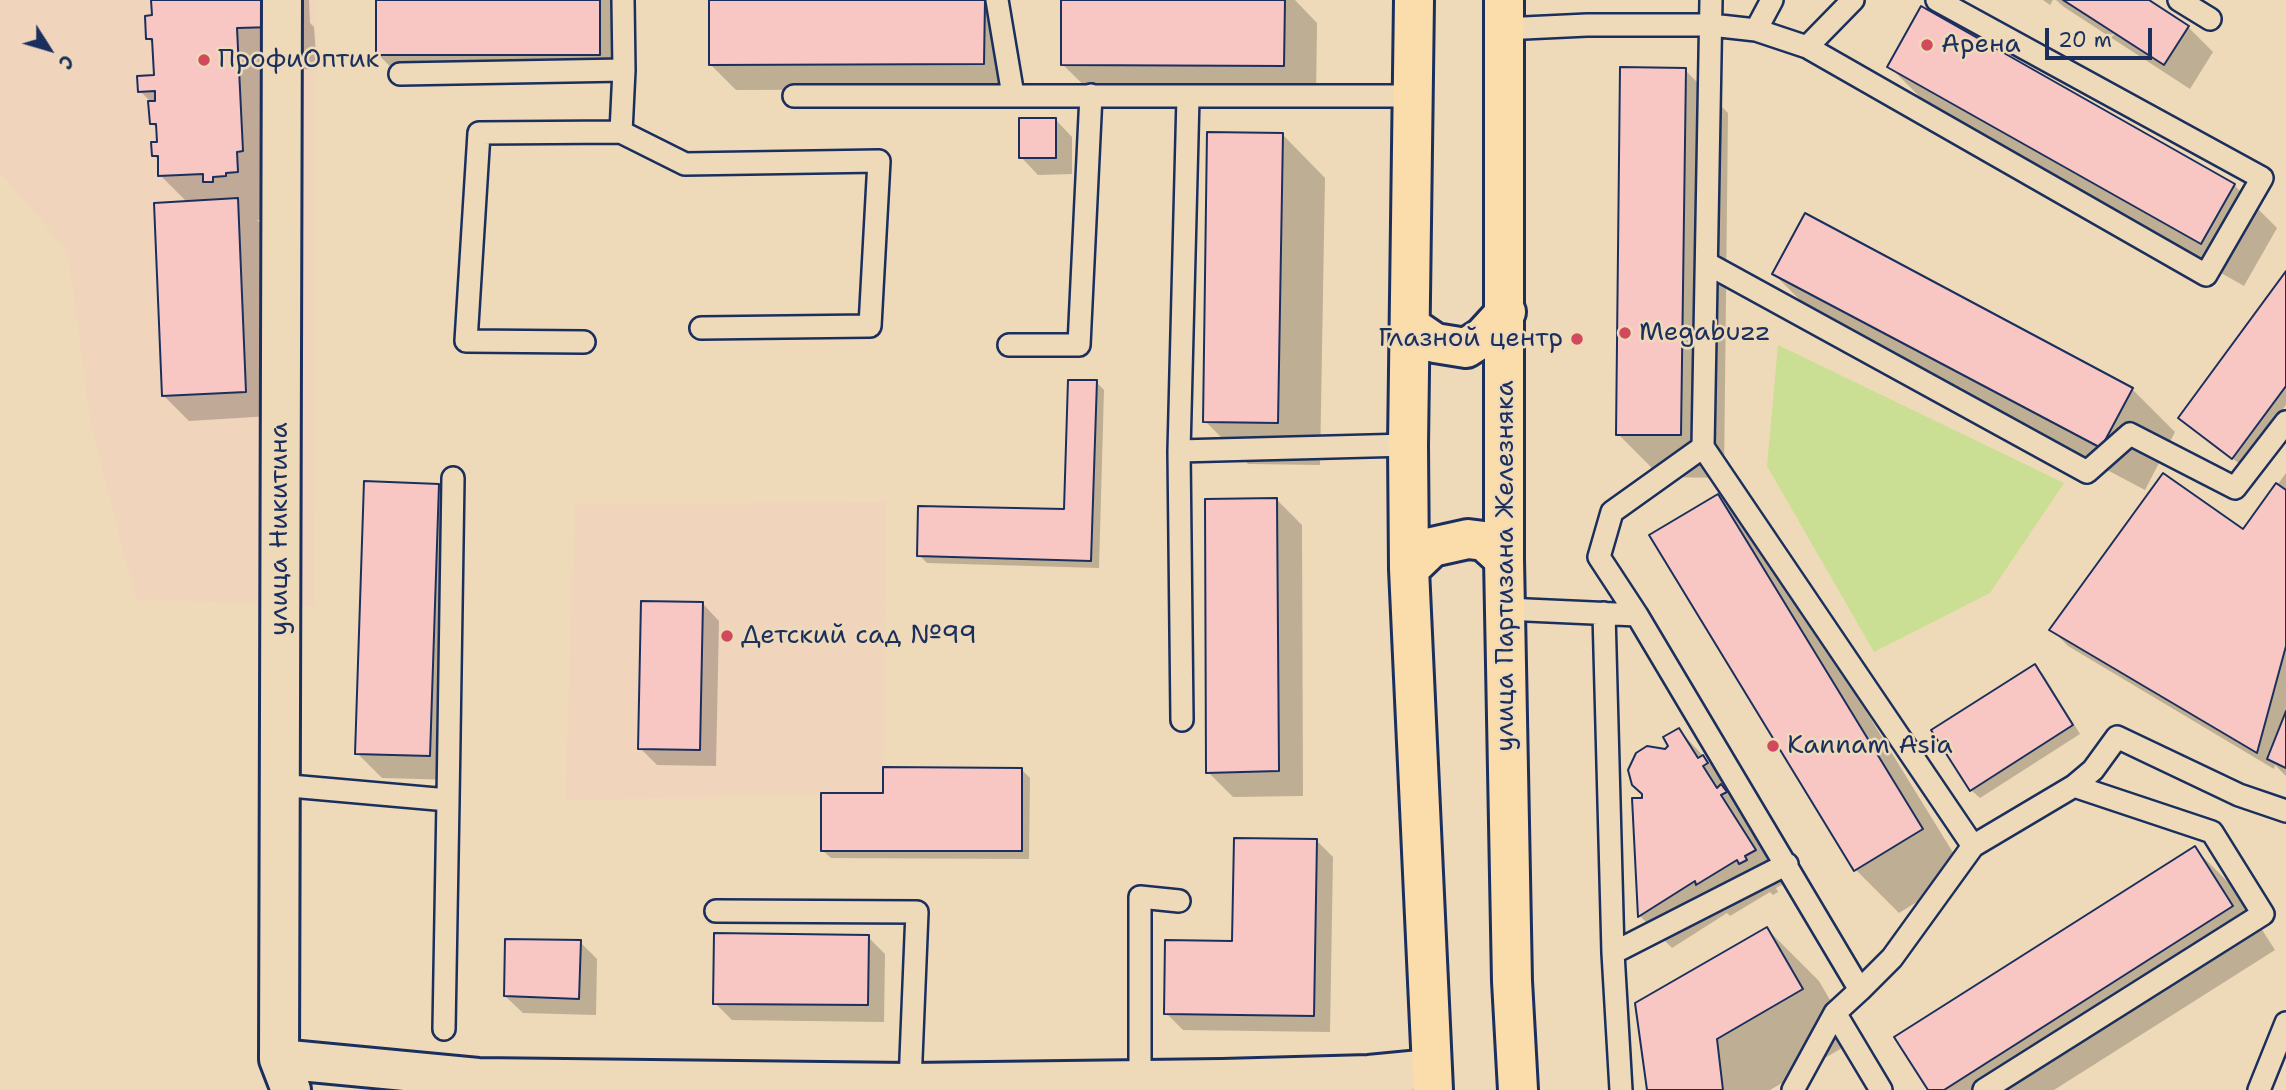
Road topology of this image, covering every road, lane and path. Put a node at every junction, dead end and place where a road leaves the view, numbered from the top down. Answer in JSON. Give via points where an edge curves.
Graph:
{"nodes":[{"id":1,"x":282,"y":0,"type":"edge"},
{"id":2,"x":623,"y":0,"type":"edge"},
{"id":3,"x":997,"y":0,"type":"edge"},
{"id":4,"x":1414,"y":0,"type":"edge"},
{"id":5,"x":1712,"y":0,"type":"edge"},
{"id":6,"x":1772,"y":0,"type":"edge"},
{"id":7,"x":1853,"y":0,"type":"edge"},
{"id":8,"x":1937,"y":0,"type":"edge"},
{"id":9,"x":2179,"y":0,"type":"edge"},
{"id":10,"x":1504,"y":14,"type":"edge"},
{"id":11,"x":2210,"y":19,"type":"dead end"},
{"id":12,"x":1711,"y":25,"type":"junction"},
{"id":13,"x":1756,"y":30,"type":"junction"},
{"id":14,"x":1807,"y":47,"type":"junction"},
{"id":15,"x":624,"y":70,"type":"junction"},
{"id":16,"x":400,"y":74,"type":"dead end"},
{"id":17,"x":1013,"y":95,"type":"junction"},
{"id":18,"x":1091,"y":95,"type":"junction"},
{"id":19,"x":794,"y":96,"type":"dead end"},
{"id":20,"x":1413,"y":96,"type":"junction"},
{"id":21,"x":1188,"y":97,"type":"junction"},
{"id":22,"x":621,"y":132,"type":"junction"},
{"id":23,"x":1708,"y":264,"type":"junction"},
{"id":24,"x":1506,"y":312,"type":"junction"},
{"id":25,"x":1410,"y":326,"type":"junction"},
{"id":26,"x":701,"y":328,"type":"dead end"},
{"id":27,"x":584,"y":342,"type":"dead end"},
{"id":28,"x":1009,"y":345,"type":"dead end"},
{"id":29,"x":2286,"y":422,"type":"edge"},
{"id":30,"x":1408,"y":445,"type":"junction"},
{"id":31,"x":1703,"y":447,"type":"junction"},
{"id":32,"x":1179,"y":451,"type":"junction"},
{"id":33,"x":453,"y":478,"type":"dead end"},
{"id":34,"x":1504,"y":559,"type":"junction"},
{"id":35,"x":1409,"y":569,"type":"junction"},
{"id":36,"x":1505,"y":609,"type":"junction"},
{"id":37,"x":1604,"y":613,"type":"junction"},
{"id":38,"x":1637,"y":615,"type":"junction"},
{"id":39,"x":1182,"y":720,"type":"dead end"},
{"id":40,"x":279,"y":785,"type":"junction"},
{"id":41,"x":2074,"y":786,"type":"junction"},
{"id":42,"x":448,"y":800,"type":"junction"},
{"id":43,"x":2286,"y":811,"type":"edge"},
{"id":44,"x":1973,"y":846,"type":"junction"},
{"id":45,"x":1787,"y":864,"type":"junction"},
{"id":46,"x":1179,"y":901,"type":"dead end"},
{"id":47,"x":716,"y":911,"type":"dead end"},
{"id":48,"x":1613,"y":953,"type":"junction"},
{"id":49,"x":1860,"y":990,"type":"junction"},
{"id":50,"x":1835,"y":1013,"type":"junction"},
{"id":51,"x":2286,"y":1023,"type":"edge"},
{"id":52,"x":444,"y":1029,"type":"dead end"},
{"id":53,"x":285,"y":1074,"type":"edge"},
{"id":54,"x":1140,"y":1080,"type":"junction"},
{"id":55,"x":1432,"y":1080,"type":"edge"},
{"id":56,"x":478,"y":1084,"type":"edge"},
{"id":57,"x":933,"y":1085,"type":"edge"},
{"id":58,"x":1222,"y":1085,"type":"edge"},
{"id":59,"x":1518,"y":1090,"type":"edge"},
{"id":60,"x":1621,"y":1090,"type":"edge"},
{"id":61,"x":1793,"y":1090,"type":"edge"},
{"id":62,"x":1881,"y":1090,"type":"edge"},
{"id":63,"x":1984,"y":1090,"type":"edge"},
{"id":64,"x":2259,"y":1090,"type":"edge"}],
"edges":[{"from":1,"to":40,"type":"street","name":"улица Никитина"},
{"from":2,"to":15,"type":"lane"},
{"from":3,"to":17,"type":"lane"},
{"from":4,"to":20,"type":"main road"},
{"from":5,"to":12,"type":"lane"},
{"from":6,"to":13,"type":"lane"},
{"from":7,"to":14,"type":"lane"},
{"from":8,"to":14,"type":"lane","via":[[2262,178],[2206,275]]},
{"from":9,"to":11,"type":"lane"},
{"from":10,"to":12,"type":"lane","via":[[1587,25]]},
{"from":10,"to":24,"type":"main road","name":"улица Партизана Железняка"},
{"from":12,"to":13,"type":"lane"},
{"from":12,"to":23,"type":"lane"},
{"from":13,"to":14,"type":"lane"},
{"from":15,"to":16,"type":"lane"},
{"from":15,"to":22,"type":"lane"},
{"from":17,"to":18,"type":"lane"},
{"from":17,"to":19,"type":"lane"},
{"from":18,"to":21,"type":"lane"},
{"from":18,"to":28,"type":"lane","via":[[1079,345]]},
{"from":20,"to":21,"type":"lane"},
{"from":20,"to":25,"type":"main road"},
{"from":21,"to":32,"type":"lane"},
{"from":22,"to":26,"type":"lane","via":[[685,164],[879,161],[870,327]]},
{"from":22,"to":27,"type":"lane","via":[[479,133],[466,341]]},
{"from":23,"to":29,"type":"lane","via":[[2087,472],[2130,434],[2235,488]]},
{"from":23,"to":31,"type":"lane"},
{"from":24,"to":25,"type":"main road","via":[[1466,348],[1435,343]]},
{"from":24,"to":34,"type":"main road","name":"улица Партизана Железняка"},
{"from":25,"to":30,"type":"main road"},
{"from":30,"to":32,"type":"lane"},
{"from":30,"to":35,"type":"main road"},
{"from":31,"to":38,"type":"lane","via":[[1612,512],[1599,557]]},
{"from":31,"to":44,"type":"lane"},
{"from":32,"to":39,"type":"lane"},
{"from":33,"to":42,"type":"lane"},
{"from":34,"to":35,"type":"main road","via":[[1484,541],[1468,539],[1432,547]]},
{"from":34,"to":36,"type":"main road","name":"улица Партизана Железняка"},
{"from":35,"to":55,"type":"main road"},
{"from":36,"to":37,"type":"lane"},
{"from":36,"to":59,"type":"main road","name":"улица Партизана Железняка"},
{"from":37,"to":38,"type":"lane"},
{"from":37,"to":48,"type":"lane"},
{"from":38,"to":45,"type":"lane"},
{"from":40,"to":42,"type":"lane"},
{"from":40,"to":53,"type":"street","name":"улица Никитина"},
{"from":41,"to":43,"type":"lane","via":[[2117,737]]},
{"from":41,"to":44,"type":"lane"},
{"from":41,"to":63,"type":"lane","via":[[2212,832],[2263,914]]},
{"from":42,"to":52,"type":"lane"},
{"from":44,"to":49,"type":"lane","via":[[1892,958]]},
{"from":45,"to":48,"type":"lane"},
{"from":45,"to":49,"type":"lane"},
{"from":46,"to":54,"type":"lane","via":[[1140,897]]},
{"from":47,"to":57,"type":"lane","via":[[917,912]]},
{"from":48,"to":60,"type":"lane"},
{"from":49,"to":50,"type":"lane"},
{"from":50,"to":61,"type":"lane"},
{"from":50,"to":62,"type":"lane"},
{"from":51,"to":64,"type":"lane"},
{"from":53,"to":56,"type":"street","name":"улица Никитина"},
{"from":54,"to":57,"type":"street","name":"улица Никитина"},
{"from":54,"to":58,"type":"street","name":"улица Никитина"},
{"from":55,"to":58,"type":"street","name":"улица Никитина","via":[[1369,1075]]},
{"from":56,"to":57,"type":"street","name":"улица Никитина"}]}
